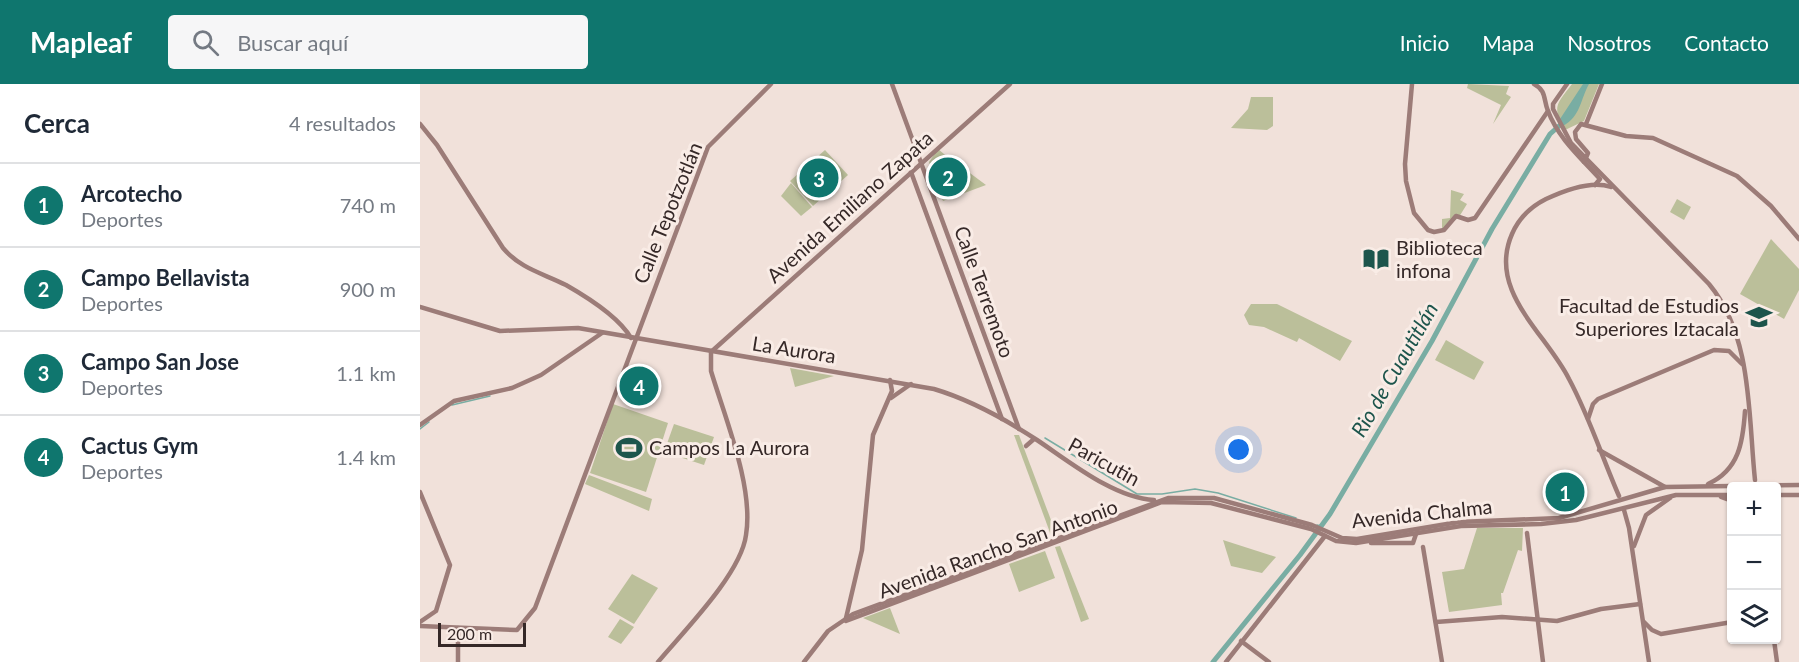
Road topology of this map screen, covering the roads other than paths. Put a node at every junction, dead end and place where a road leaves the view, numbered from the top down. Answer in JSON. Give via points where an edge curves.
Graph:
{"nodes":[{"id":1,"x":771,"y":84,"type":"edge"},
{"id":2,"x":892,"y":84,"type":"edge"},
{"id":3,"x":1010,"y":84,"type":"edge"},
{"id":4,"x":1412,"y":84,"type":"edge"},
{"id":5,"x":1534,"y":84,"type":"edge"},
{"id":6,"x":1558,"y":84,"type":"edge"},
{"id":7,"x":1567,"y":84,"type":"edge"},
{"id":8,"x":1602,"y":84,"type":"edge"},
{"id":9,"x":1542,"y":86,"type":"edge"},
{"id":10,"x":1562,"y":91,"type":"junction"},
{"id":11,"x":1546,"y":96,"type":"junction"},
{"id":12,"x":1554,"y":102,"type":"junction"},
{"id":13,"x":1548,"y":111,"type":"junction"},
{"id":14,"x":1556,"y":122,"type":"junction"},
{"id":15,"x":1586,"y":123,"type":"junction"},
{"id":16,"x":420,"y":124,"type":"edge"},
{"id":17,"x":1586,"y":161,"type":"junction"},
{"id":18,"x":921,"y":164,"type":"junction"},
{"id":19,"x":911,"y":172,"type":"junction"},
{"id":20,"x":1595,"y":184,"type":"junction"},
{"id":21,"x":1614,"y":188,"type":"junction"},
{"id":22,"x":1799,"y":239,"type":"edge"},
{"id":23,"x":420,"y":307,"type":"edge"},
{"id":24,"x":602,"y":333,"type":"junction"},
{"id":25,"x":633,"y":338,"type":"junction"},
{"id":26,"x":711,"y":352,"type":"junction"},
{"id":27,"x":1743,"y":366,"type":"junction"},
{"id":28,"x":890,"y":380,"type":"junction"},
{"id":29,"x":911,"y":384,"type":"junction"},
{"id":30,"x":1746,"y":399,"type":"junction"},
{"id":31,"x":889,"y":400,"type":"junction"},
{"id":32,"x":1002,"y":419,"type":"junction"},
{"id":33,"x":1588,"y":419,"type":"junction"},
{"id":34,"x":420,"y":425,"type":"edge"},
{"id":35,"x":1019,"y":429,"type":"junction"},
{"id":36,"x":1034,"y":438,"type":"junction"},
{"id":37,"x":1026,"y":446,"type":"dead end"},
{"id":38,"x":1599,"y":450,"type":"junction"},
{"id":39,"x":1755,"y":480,"type":"dead end"},
{"id":40,"x":1705,"y":485,"type":"junction"},
{"id":41,"x":1792,"y":485,"type":"junction"},
{"id":42,"x":1799,"y":485,"type":"edge"},
{"id":43,"x":1665,"y":487,"type":"junction"},
{"id":44,"x":420,"y":492,"type":"edge"},
{"id":45,"x":1676,"y":495,"type":"junction"},
{"id":46,"x":1716,"y":495,"type":"junction"},
{"id":47,"x":1727,"y":495,"type":"edge"},
{"id":48,"x":1781,"y":495,"type":"edge"},
{"id":49,"x":1792,"y":495,"type":"junction"},
{"id":50,"x":1799,"y":495,"type":"edge"},
{"id":51,"x":1618,"y":496,"type":"dead end"},
{"id":52,"x":1727,"y":499,"type":"edge"},
{"id":53,"x":1160,"y":501,"type":"junction"},
{"id":54,"x":1624,"y":510,"type":"dead end"},
{"id":55,"x":1575,"y":518,"type":"junction"},
{"id":56,"x":1318,"y":530,"type":"junction"},
{"id":57,"x":1415,"y":532,"type":"junction"},
{"id":58,"x":1527,"y":533,"type":"dead end"},
{"id":59,"x":1325,"y":536,"type":"junction"},
{"id":60,"x":1423,"y":547,"type":"dead end"},
{"id":61,"x":1633,"y":552,"type":"junction"},
{"id":62,"x":1640,"y":604,"type":"junction"},
{"id":63,"x":1538,"y":619,"type":"junction"},
{"id":64,"x":845,"y":620,"type":"junction"},
{"id":65,"x":1436,"y":622,"type":"junction"},
{"id":66,"x":1643,"y":622,"type":"junction"},
{"id":67,"x":1727,"y":623,"type":"edge"},
{"id":68,"x":420,"y":624,"type":"edge"},
{"id":69,"x":458,"y":628,"type":"junction"},
{"id":70,"x":1241,"y":641,"type":"junction"},
{"id":71,"x":1775,"y":644,"type":"edge"},
{"id":72,"x":458,"y":662,"type":"edge"},
{"id":73,"x":658,"y":662,"type":"edge"},
{"id":74,"x":804,"y":662,"type":"edge"},
{"id":75,"x":1226,"y":662,"type":"edge"},
{"id":76,"x":1269,"y":662,"type":"edge"},
{"id":77,"x":1442,"y":662,"type":"edge"},
{"id":78,"x":1543,"y":662,"type":"edge"},
{"id":79,"x":1649,"y":662,"type":"edge"},
{"id":80,"x":1777,"y":662,"type":"edge"}],
"edges":[{"from":1,"to":25,"type":"main road","name":"Calle Tepotzotlán","via":[[708,147]]},
{"from":2,"to":18,"type":"main road","name":"Calle Terremoto"},
{"from":3,"to":18,"type":"main road","name":"Avenida Emiliano Zapata"},
{"from":4,"to":13,"type":"main road","via":[[1406,180],[1414,213],[1434,232],[1444,230],[1456,216],[1474,218]]},
{"from":5,"to":9,"type":"main road"},
{"from":6,"to":10,"type":"main road"},
{"from":7,"to":10,"type":"main road"},
{"from":8,"to":15,"type":"main road"},
{"from":9,"to":11,"type":"main road"},
{"from":10,"to":12,"type":"main road"},
{"from":11,"to":12,"type":"main road"},
{"from":11,"to":13,"type":"main road"},
{"from":12,"to":14,"type":"main road"},
{"from":13,"to":14,"type":"main road"},
{"from":14,"to":17,"type":"main road"},
{"from":15,"to":17,"type":"main road","via":[[1575,132],[1588,153]]},
{"from":15,"to":22,"type":"main road","via":[[1626,136],[1653,138],[1737,176],[1771,206]]},
{"from":16,"to":25,"type":"main road","via":[[504,250],[535,273],[576,291]]},
{"from":17,"to":20,"type":"main road","via":[[1600,179]]},
{"from":17,"to":21,"type":"main road"},
{"from":18,"to":19,"type":"main road","name":"Avenida Emiliano Zapata"},
{"from":18,"to":35,"type":"main road","name":"Calle Terremoto"},
{"from":19,"to":26,"type":"main road","name":"Avenida Emiliano Zapata"},
{"from":19,"to":32,"type":"main road","name":"Calle Terremoto"},
{"from":20,"to":21,"type":"main road"},
{"from":20,"to":33,"type":"main road","via":[[1557,194],[1529,209],[1514,230],[1506,256],[1508,286],[1564,369]]},
{"from":21,"to":27,"type":"main road","via":[[1719,297],[1735,329]]},
{"from":23,"to":24,"type":"main road","name":"La Aurora","via":[[500,331],[566,327]]},
{"from":24,"to":25,"type":"main road","name":"La Aurora"},
{"from":24,"to":34,"type":"main road","via":[[541,375],[512,388],[454,401]]},
{"from":25,"to":26,"type":"main road","name":"La Aurora"},
{"from":25,"to":69,"type":"main road","name":"Calle Tepotzotlán","via":[[543,592],[528,617],[517,630]]},
{"from":26,"to":28,"type":"main road","name":"La Aurora"},
{"from":26,"to":73,"type":"main road","via":[[711,371],[741,479],[747,529],[738,559],[725,579]]},
{"from":27,"to":30,"type":"main road"},
{"from":27,"to":33,"type":"main road","via":[[1729,351],[1714,350],[1598,399]]},
{"from":28,"to":29,"type":"main road","name":"La Aurora"},
{"from":28,"to":31,"type":"main road"},
{"from":29,"to":31,"type":"main road"},
{"from":29,"to":32,"type":"main road","name":"La Aurora","via":[[947,393]]},
{"from":30,"to":39,"type":"main road"},
{"from":30,"to":40,"type":"main road","via":[[1744,431],[1736,458],[1724,475]]},
{"from":31,"to":64,"type":"main road","via":[[873,435],[860,561]]},
{"from":32,"to":35,"type":"main road","name":"Paricutin"},
{"from":33,"to":38,"type":"main road"},
{"from":35,"to":36,"type":"main road","name":"Paricutin"},
{"from":36,"to":37,"type":"main road"},
{"from":36,"to":53,"type":"main road","name":"Paricutin","via":[[1127,496]]},
{"from":38,"to":43,"type":"main road"},
{"from":38,"to":51,"type":"main road"},
{"from":40,"to":41,"type":"main road","name":"Avenida Chalma"},
{"from":40,"to":43,"type":"main road","name":"Avenida Chalma"},
{"from":41,"to":42,"type":"main road","name":"Avenida Chalma"},
{"from":41,"to":49,"type":"main road"},
{"from":43,"to":55,"type":"main road","name":"Avenida Chalma"},
{"from":44,"to":68,"type":"main road","via":[[450,568],[436,611]]},
{"from":45,"to":46,"type":"main road","name":"Avenida Chalma"},
{"from":45,"to":55,"type":"main road","name":"Avenida Chalma"},
{"from":45,"to":61,"type":"main road","via":[[1646,515]]},
{"from":46,"to":47,"type":"main road","name":"Avenida Chalma"},
{"from":46,"to":52,"type":"main road"},
{"from":48,"to":49,"type":"main road"},
{"from":49,"to":50,"type":"main road"},
{"from":53,"to":56,"type":"main road","name":"Avenida Chalma","via":[[1185,496],[1214,498]]},
{"from":53,"to":64,"type":"main road","name":"Avenida Rancho San Antonio"},
{"from":54,"to":61,"type":"main road"},
{"from":55,"to":57,"type":"main road","name":"Avenida Chalma","via":[[1541,524],[1461,526]]},
{"from":56,"to":57,"type":"main road","name":"Avenida Chalma","via":[[1357,539]]},
{"from":56,"to":59,"type":"main road","name":"Avenida Chalma"},
{"from":57,"to":59,"type":"main road","name":"Avenida Chalma","via":[[1413,543],[1383,545]]},
{"from":58,"to":63,"type":"main road"},
{"from":59,"to":70,"type":"main road"},
{"from":60,"to":65,"type":"main road"},
{"from":61,"to":62,"type":"main road"},
{"from":62,"to":63,"type":"main road","via":[[1600,609],[1557,621]]},
{"from":62,"to":66,"type":"main road"},
{"from":63,"to":65,"type":"main road","via":[[1496,617]]},
{"from":63,"to":78,"type":"main road"},
{"from":64,"to":74,"type":"main road","name":"Avenida Rancho San Antonio","via":[[828,631]]},
{"from":65,"to":77,"type":"main road"},
{"from":66,"to":67,"type":"main road","via":[[1661,634]]},
{"from":66,"to":79,"type":"main road"},
{"from":68,"to":69,"type":"main road"},
{"from":69,"to":72,"type":"main road"},
{"from":70,"to":75,"type":"main road"},
{"from":70,"to":76,"type":"main road"},
{"from":71,"to":80,"type":"main road"}]}
